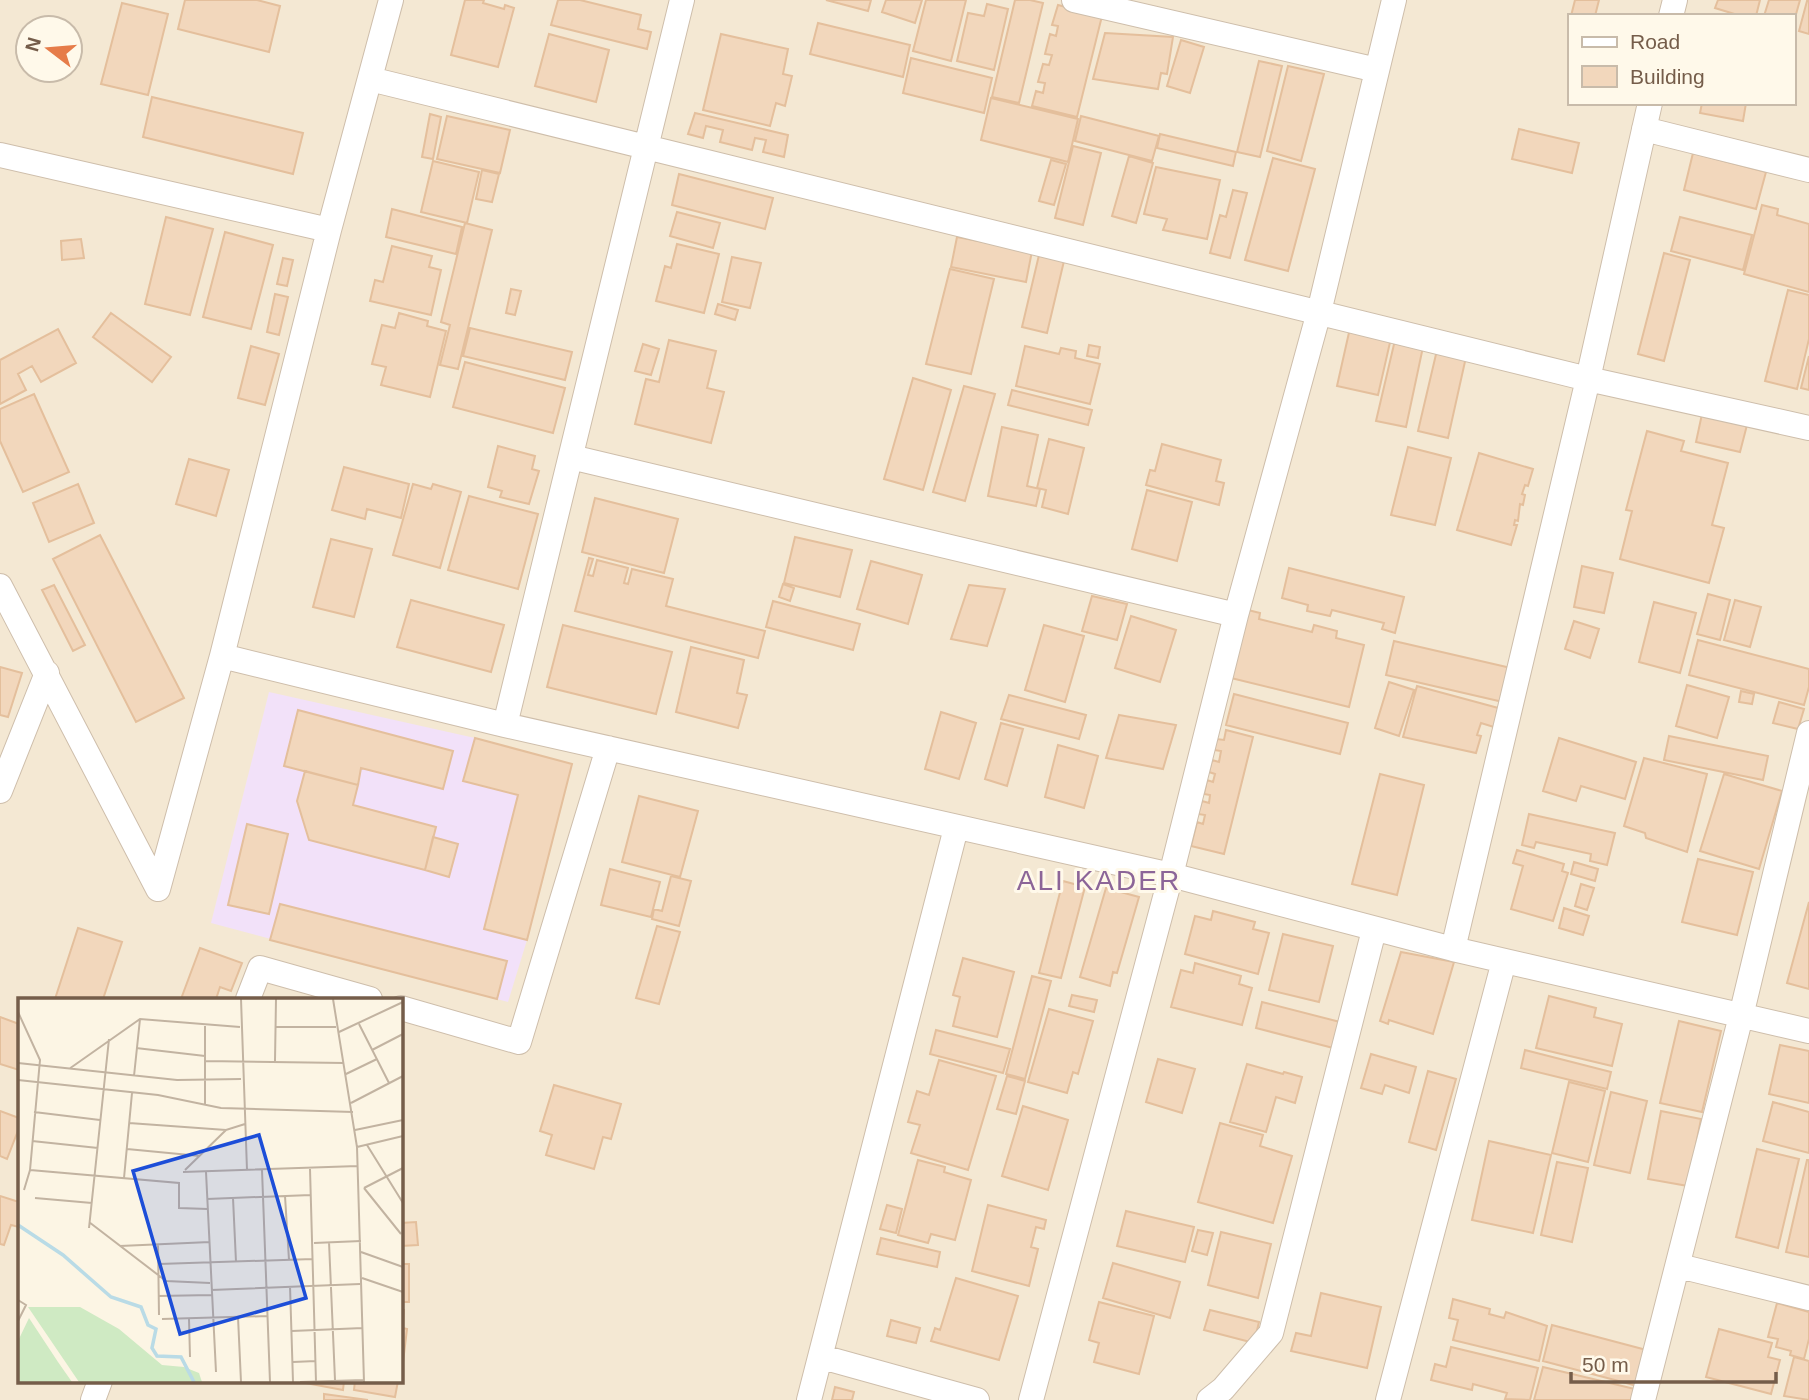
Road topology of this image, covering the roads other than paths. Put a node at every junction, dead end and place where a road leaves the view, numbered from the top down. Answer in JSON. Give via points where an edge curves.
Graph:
{"nodes":[{"id":1,"x":391,"y":0,"type":"edge"},
{"id":2,"x":682,"y":0,"type":"edge"},
{"id":3,"x":1073,"y":0,"type":"edge"},
{"id":4,"x":1394,"y":0,"type":"edge"},
{"id":5,"x":1377,"y":70,"type":"junction"},
{"id":6,"x":370,"y":79,"type":"junction"},
{"id":7,"x":1650,"y":105,"type":"edge"},
{"id":8,"x":1644,"y":129,"type":"junction"},
{"id":9,"x":646,"y":147,"type":"junction"},
{"id":10,"x":0,"y":155,"type":"edge"},
{"id":11,"x":1809,"y":170,"type":"edge"},
{"id":12,"x":329,"y":230,"type":"junction"},
{"id":13,"x":1319,"y":313,"type":"junction"},
{"id":14,"x":1588,"y":379,"type":"junction"},
{"id":15,"x":1809,"y":428,"type":"edge"},
{"id":16,"x":570,"y":457,"type":"junction"},
{"id":17,"x":0,"y":586,"type":"edge"},
{"id":18,"x":1236,"y":615,"type":"junction"},
{"id":19,"x":222,"y":656,"type":"junction"},
{"id":20,"x":47,"y":673,"type":"junction"},
{"id":21,"x":505,"y":725,"type":"junction"},
{"id":22,"x":1809,"y":733,"type":"edge"},
{"id":23,"x":608,"y":748,"type":"junction"},
{"id":24,"x":1806,"y":759,"type":"edge"},
{"id":25,"x":0,"y":792,"type":"edge"},
{"id":26,"x":957,"y":828,"type":"junction"},
{"id":27,"x":1171,"y":875,"type":"junction"},
{"id":28,"x":1374,"y":930,"type":"junction"},
{"id":29,"x":1453,"y":949,"type":"junction"},
{"id":30,"x":1504,"y":961,"type":"junction"},
{"id":31,"x":248,"y":998,"type":"edge"},
{"id":32,"x":366,"y":998,"type":"edge"},
{"id":33,"x":402,"y":1008,"type":"edge"},
{"id":34,"x":1741,"y":1016,"type":"junction"},
{"id":35,"x":1809,"y":1031,"type":"edge"},
{"id":36,"x":1679,"y":1266,"type":"junction"},
{"id":37,"x":1809,"y":1298,"type":"edge"},
{"id":38,"x":822,"y":1357,"type":"junction"},
{"id":39,"x":100,"y":1382,"type":"edge"},
{"id":40,"x":93,"y":1400,"type":"edge"},
{"id":41,"x":810,"y":1400,"type":"edge"},
{"id":42,"x":977,"y":1400,"type":"edge"},
{"id":43,"x":1031,"y":1400,"type":"edge"},
{"id":44,"x":1209,"y":1400,"type":"edge"},
{"id":45,"x":1388,"y":1400,"type":"edge"},
{"id":46,"x":1643,"y":1400,"type":"edge"}],
"edges":[{"from":1,"to":6,"type":"street"},
{"from":2,"to":9,"type":"street"},
{"from":3,"to":5,"type":"street"},
{"from":4,"to":5,"type":"street"},
{"from":5,"to":13,"type":"street"},
{"from":6,"to":9,"type":"street"},
{"from":6,"to":12,"type":"street"},
{"from":7,"to":8,"type":"street"},
{"from":8,"to":11,"type":"street"},
{"from":8,"to":14,"type":"street"},
{"from":9,"to":13,"type":"street"},
{"from":9,"to":16,"type":"street"},
{"from":10,"to":12,"type":"street"},
{"from":12,"to":19,"type":"street"},
{"from":13,"to":14,"type":"street"},
{"from":13,"to":18,"type":"street"},
{"from":14,"to":15,"type":"street"},
{"from":14,"to":29,"type":"street"},
{"from":16,"to":18,"type":"street"},
{"from":16,"to":21,"type":"street"},
{"from":17,"to":20,"type":"street"},
{"from":18,"to":27,"type":"street"},
{"from":19,"to":20,"type":"street","via":[[158,889]]},
{"from":19,"to":21,"type":"street"},
{"from":20,"to":25,"type":"street"},
{"from":21,"to":23,"type":"street"},
{"from":22,"to":24,"type":"street"},
{"from":23,"to":26,"type":"street"},
{"from":23,"to":33,"type":"street","via":[[519,1042]]},
{"from":24,"to":34,"type":"street"},
{"from":26,"to":27,"type":"street"},
{"from":26,"to":38,"type":"street"},
{"from":27,"to":28,"type":"street"},
{"from":27,"to":43,"type":"street"},
{"from":28,"to":29,"type":"street"},
{"from":28,"to":44,"type":"street","via":[[1271,1333]]},
{"from":29,"to":30,"type":"street"},
{"from":30,"to":34,"type":"street"},
{"from":30,"to":45,"type":"street"},
{"from":31,"to":32,"type":"street","via":[[260,968]]},
{"from":34,"to":35,"type":"street"},
{"from":34,"to":36,"type":"street"},
{"from":36,"to":37,"type":"street"},
{"from":36,"to":46,"type":"street"},
{"from":38,"to":41,"type":"street"},
{"from":38,"to":42,"type":"street"},
{"from":39,"to":40,"type":"street"}]}
